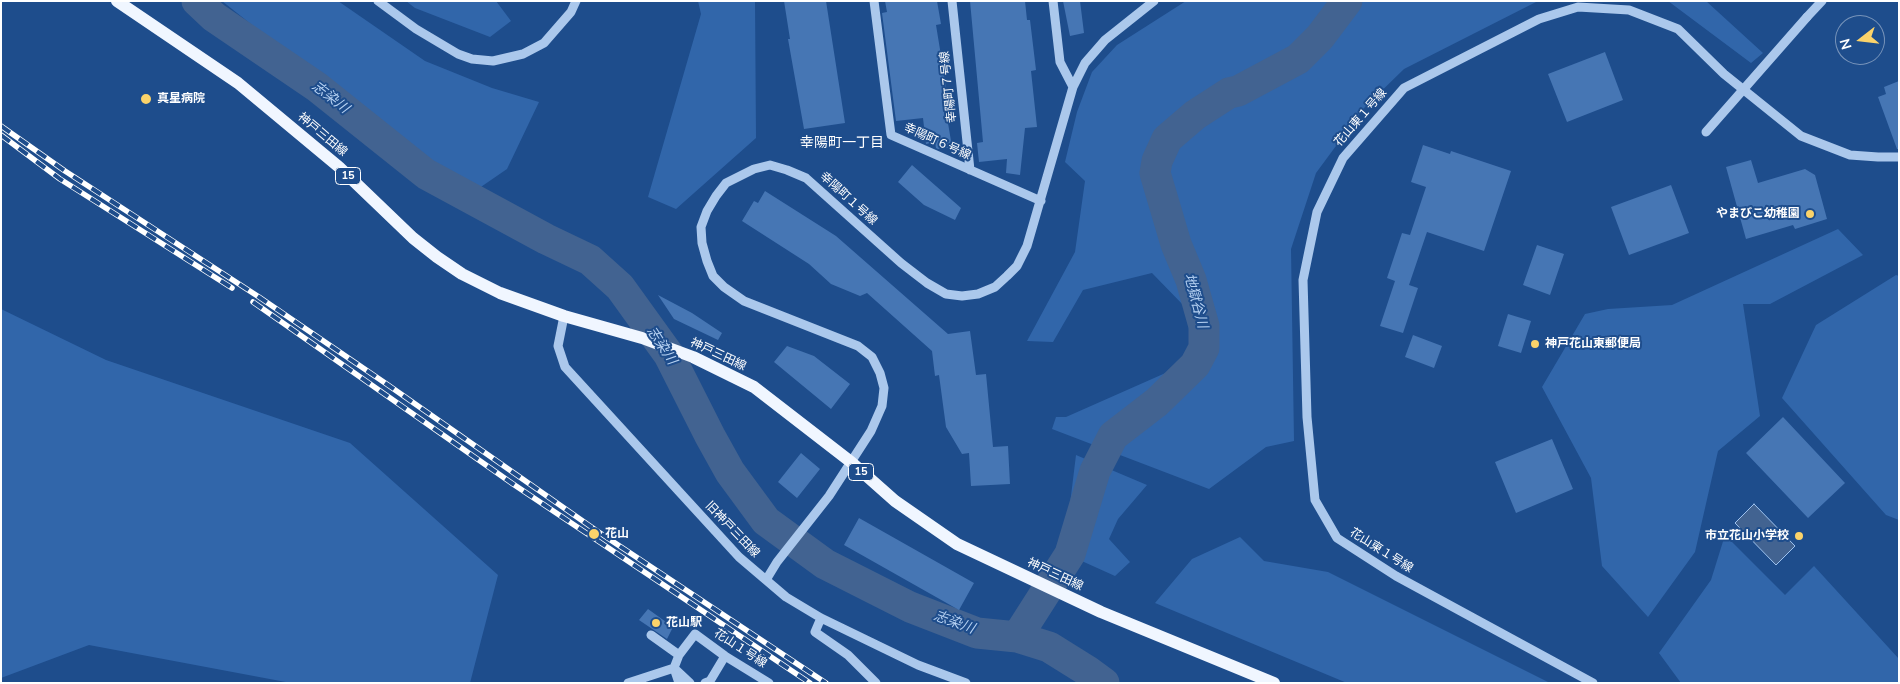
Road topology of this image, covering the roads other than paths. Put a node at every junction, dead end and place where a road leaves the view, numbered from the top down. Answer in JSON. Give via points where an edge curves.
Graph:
{"nodes":[{"id":1,"x":117,"y":1,"type":"edge"},
{"id":2,"x":378,"y":1,"type":"edge"},
{"id":3,"x":576,"y":1,"type":"edge"},
{"id":4,"x":874,"y":1,"type":"edge"},
{"id":5,"x":952,"y":1,"type":"edge"},
{"id":6,"x":1052,"y":1,"type":"edge"},
{"id":7,"x":1822,"y":1,"type":"edge"},
{"id":8,"x":1150,"y":3,"type":"edge"},
{"id":9,"x":1073,"y":87,"type":"junction"},
{"id":10,"x":1706,"y":132,"type":"dead end"},
{"id":11,"x":1899,"y":157,"type":"edge"},
{"id":12,"x":970,"y":170,"type":"junction"},
{"id":13,"x":1041,"y":201,"type":"junction"},
{"id":14,"x":564,"y":316,"type":"junction"},
{"id":15,"x":851,"y":462,"type":"junction"},
{"id":16,"x":766,"y":580,"type":"junction"},
{"id":17,"x":821,"y":618,"type":"junction"},
{"id":18,"x":651,"y":635,"type":"dead end"},
{"id":19,"x":679,"y":655,"type":"junction"},
{"id":20,"x":725,"y":656,"type":"junction"},
{"id":21,"x":674,"y":668,"type":"junction"},
{"id":22,"x":628,"y":683,"type":"edge"},
{"id":23,"x":679,"y":683,"type":"edge"},
{"id":24,"x":690,"y":683,"type":"edge"},
{"id":25,"x":705,"y":683,"type":"edge"},
{"id":26,"x":769,"y":683,"type":"edge"},
{"id":27,"x":876,"y":683,"type":"edge"},
{"id":28,"x":966,"y":683,"type":"edge"},
{"id":29,"x":1274,"y":683,"type":"edge"},
{"id":30,"x":1594,"y":683,"type":"edge"}],
"edges":[{"from":1,"to":14,"type":"main road","name":"神戸三田線","number":"15","via":[[245,89],[339,167],[436,257],[487,287]]},
{"from":2,"to":3,"type":"street","via":[[458,54],[494,61],[523,54],[544,43],[571,12]]},
{"from":4,"to":12,"type":"street","name":"幸陽町６号線","via":[[891,135]]},
{"from":5,"to":12,"type":"street","name":"幸陽町７号線"},
{"from":6,"to":9,"type":"street","via":[[1060,62]]},
{"from":7,"to":10,"type":"street","bridge":true},
{"from":8,"to":9,"type":"street","name":"幸陽町１号線","via":[[1104,40],[1085,63]]},
{"from":9,"to":13,"type":"street","name":"幸陽町１号線"},
{"from":11,"to":30,"type":"street","name":"花山東１号線","via":[[1850,155],[1801,136],[1724,74],[1678,30],[1629,10],[1578,7],[1539,19],[1404,88],[1343,158],[1317,212],[1303,280],[1307,417],[1315,500],[1337,538],[1396,576]]},
{"from":12,"to":13,"type":"street","name":"幸陽町６号線"},
{"from":13,"to":15,"type":"street","name":"幸陽町１号線","via":[[1017,266],[995,286],[978,294],[962,296],[946,294],[927,283],[806,178],[787,170],[770,165],[754,169],[726,184],[716,196],[706,211],[701,228],[702,243],[713,276],[744,301],[858,346],[872,357],[884,388],[882,406],[872,431]]},
{"from":14,"to":15,"type":"main road","name":"神戸三田線","number":"15","via":[[642,338],[693,357],[754,387]]},
{"from":14,"to":16,"type":"street","name":"旧神戸三田線","via":[[558,346],[565,367],[732,550]]},
{"from":15,"to":16,"type":"street","name":"幸陽町１号線"},
{"from":15,"to":29,"type":"main road","name":"神戸三田線","number":"15","via":[[895,501],[957,544],[1081,603]]},
{"from":16,"to":17,"type":"street","name":"旧神戸三田線","via":[[786,597]]},
{"from":17,"to":27,"type":"street","via":[[815,632],[848,655]]},
{"from":17,"to":28,"type":"street","name":"旧神戸三田線","via":[[918,665]]},
{"from":18,"to":19,"type":"street"},
{"from":19,"to":20,"type":"street","name":"花山１号線","via":[[695,634]]},
{"from":19,"to":21,"type":"street","name":"花山１号線"},
{"from":20,"to":25,"type":"street","via":[[710,681]]},
{"from":20,"to":26,"type":"street","name":"花山１号線"},
{"from":21,"to":22,"type":"street"},
{"from":21,"to":23,"type":"street"},
{"from":21,"to":24,"type":"street"}]}
